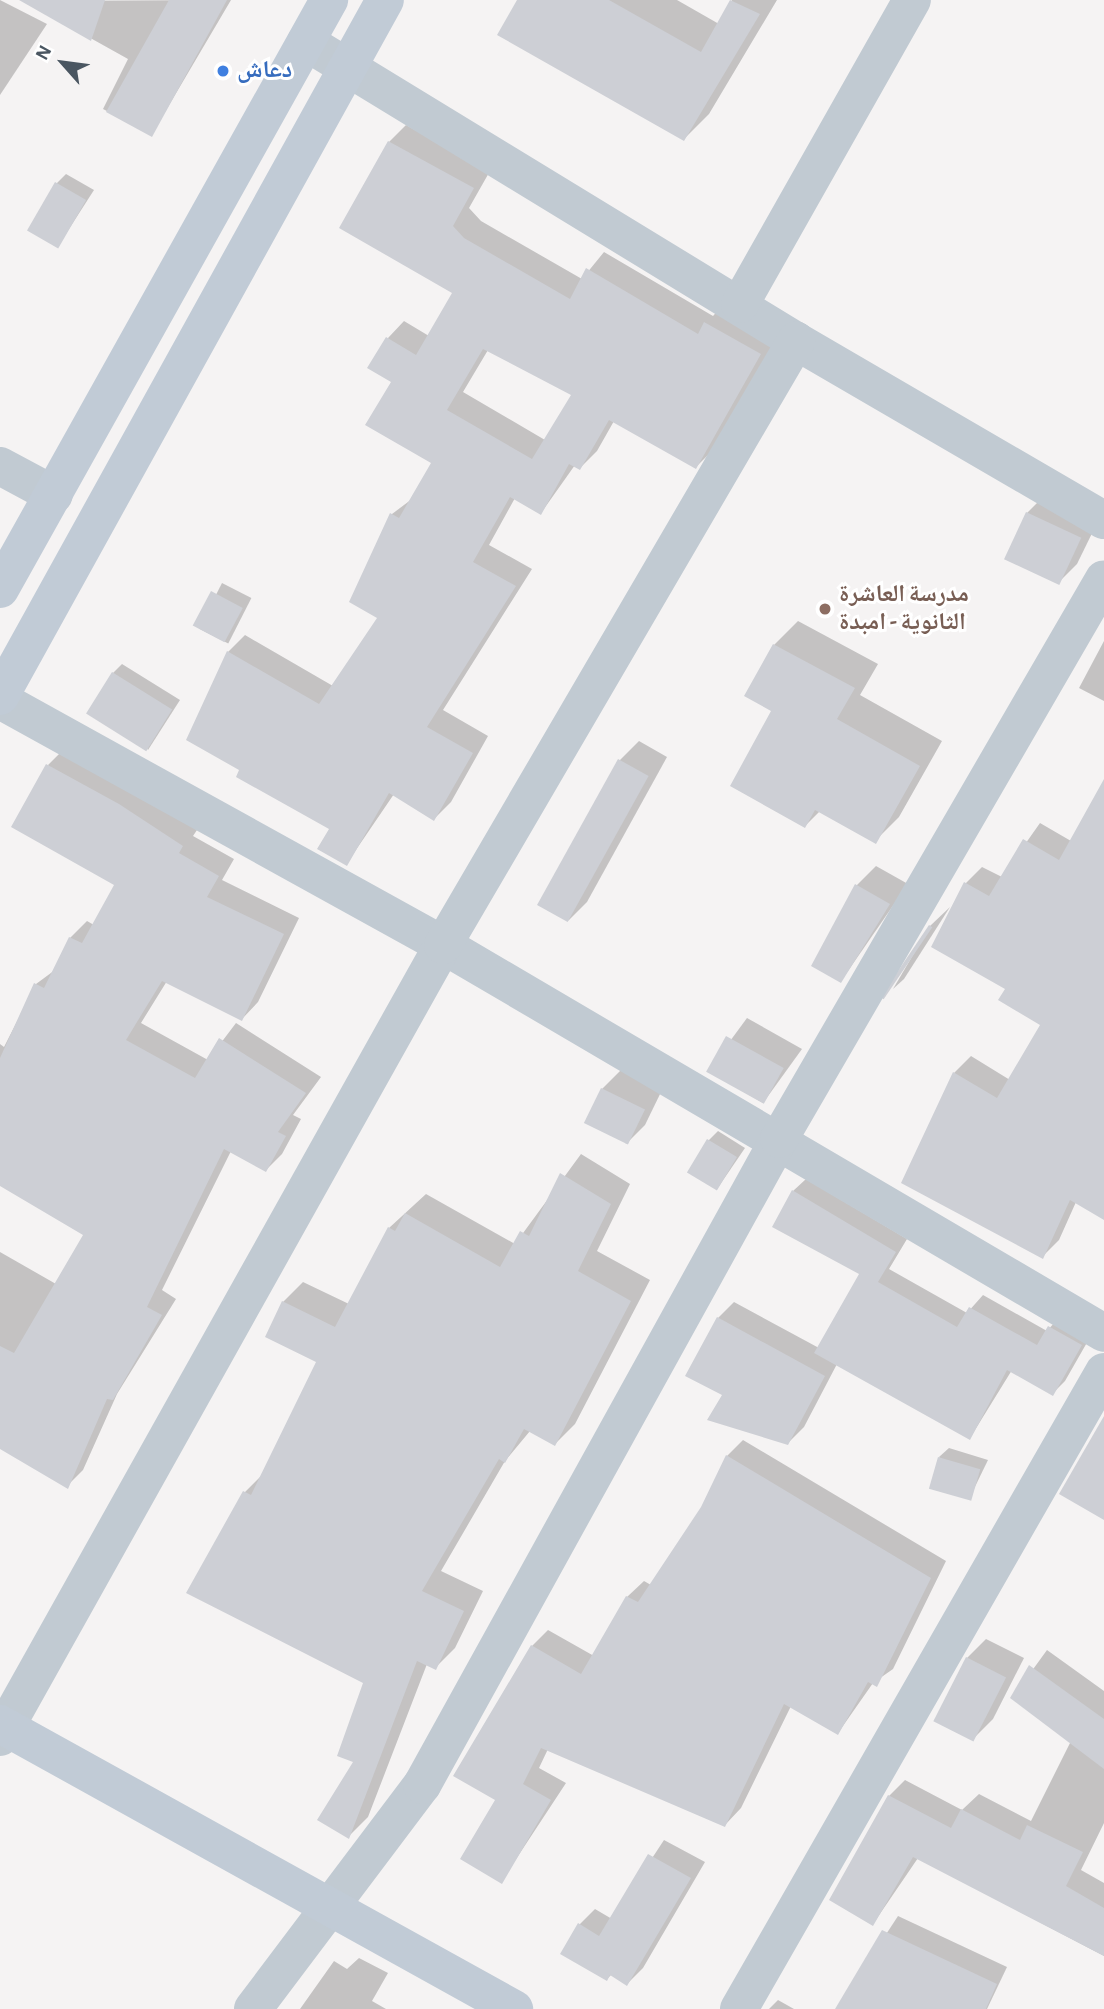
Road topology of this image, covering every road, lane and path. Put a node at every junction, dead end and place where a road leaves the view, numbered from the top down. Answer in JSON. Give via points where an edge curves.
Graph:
{"nodes":[{"id":1,"x":329,"y":0,"type":"edge"},
{"id":2,"x":386,"y":0,"type":"edge"},
{"id":3,"x":912,"y":0,"type":"edge"},
{"id":4,"x":306,"y":42,"type":"junction"},
{"id":5,"x":348,"y":65,"type":"junction"},
{"id":6,"x":740,"y":304,"type":"junction"},
{"id":7,"x":796,"y":341,"type":"junction"},
{"id":8,"x":0,"y":466,"type":"edge"},
{"id":9,"x":54,"y":495,"type":"junction"},
{"id":10,"x":1104,"y":520,"type":"edge"},
{"id":11,"x":1104,"y":579,"type":"edge"},
{"id":12,"x":0,"y":589,"type":"edge"},
{"id":13,"x":0,"y":698,"type":"edge"},
{"id":14,"x":443,"y":945,"type":"junction"},
{"id":15,"x":779,"y":1139,"type":"junction"},
{"id":16,"x":1104,"y":1333,"type":"edge"},
{"id":17,"x":1104,"y":1372,"type":"edge"},
{"id":18,"x":2,"y":1729,"type":"edge"},
{"id":19,"x":332,"y":1905,"type":"junction"},
{"id":20,"x":253,"y":2009,"type":"edge"},
{"id":21,"x":514,"y":2009,"type":"edge"},
{"id":22,"x":739,"y":2009,"type":"edge"}],
"edges":[{"from":1,"to":4,"type":"main road"},
{"from":2,"to":5,"type":"main road"},
{"from":3,"to":6,"type":"street"},
{"from":4,"to":5,"type":"street"},
{"from":4,"to":9,"type":"main road"},
{"from":5,"to":6,"type":"street"},
{"from":5,"to":13,"type":"main road"},
{"from":6,"to":7,"type":"street"},
{"from":7,"to":10,"type":"street"},
{"from":7,"to":14,"type":"street"},
{"from":8,"to":9,"type":"street"},
{"from":9,"to":12,"type":"main road"},
{"from":11,"to":15,"type":"street"},
{"from":13,"to":14,"type":"street"},
{"from":14,"to":15,"type":"street"},
{"from":14,"to":18,"type":"street"},
{"from":15,"to":16,"type":"street"},
{"from":15,"to":19,"type":"street","via":[[422,1785]]},
{"from":17,"to":22,"type":"street"},
{"from":18,"to":19,"type":"main road"},
{"from":19,"to":20,"type":"street"},
{"from":19,"to":21,"type":"main road"}]}
